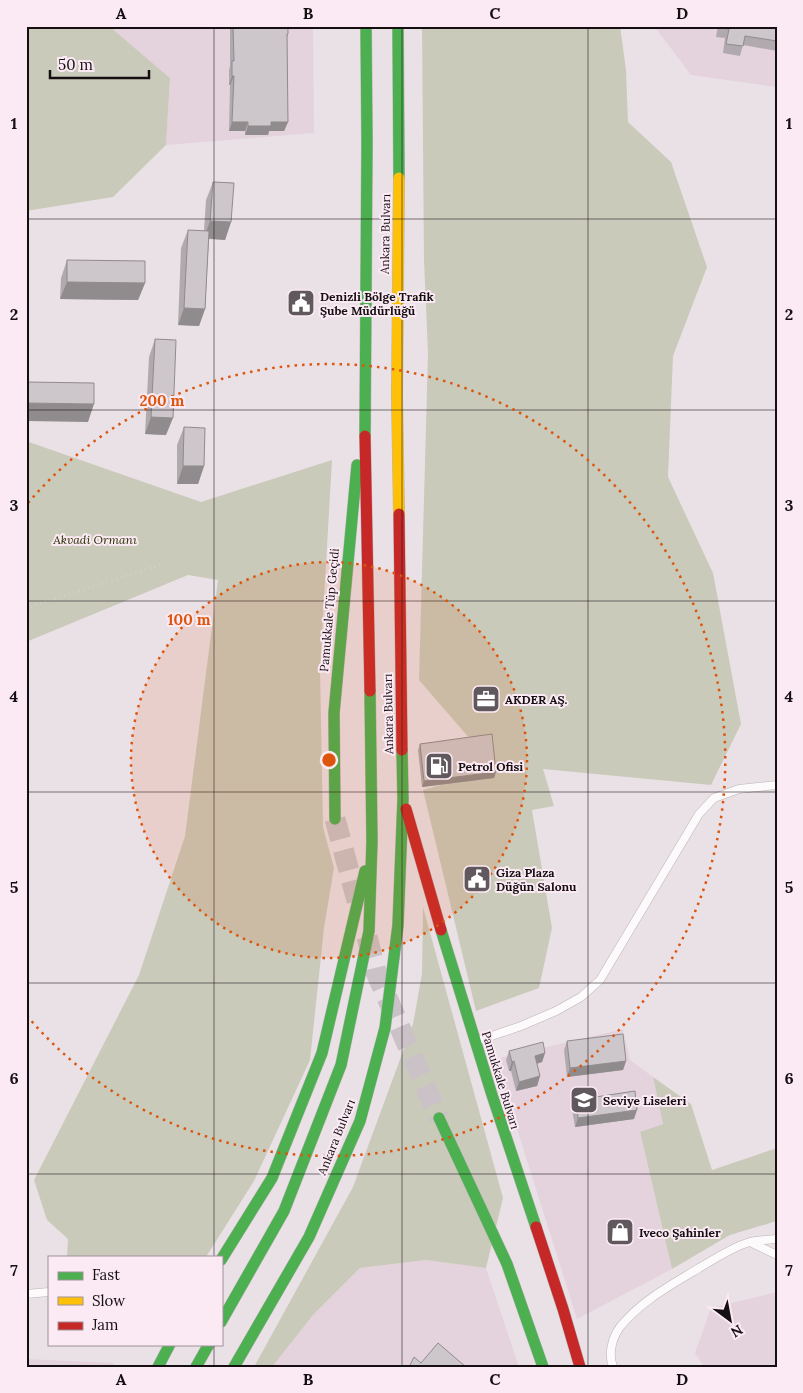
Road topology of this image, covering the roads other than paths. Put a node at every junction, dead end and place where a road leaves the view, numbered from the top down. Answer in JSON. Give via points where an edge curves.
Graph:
{"nodes":[{"id":1,"x":366,"y":26,"type":"edge"},
{"id":2,"x":398,"y":26,"type":"edge"},
{"id":3,"x":364,"y":405,"type":"junction"},
{"id":4,"x":777,"y":785,"type":"edge"},
{"id":5,"x":403,"y":799,"type":"junction"},
{"id":6,"x":335,"y":819,"type":"tunnel mouth"},
{"id":7,"x":372,"y":841,"type":"junction"},
{"id":8,"x":475,"y":1042,"type":"junction"},
{"id":9,"x":439,"y":1118,"type":"tunnel mouth"},
{"id":10,"x":777,"y":1239,"type":"edge"},
{"id":11,"x":750,"y":1242,"type":"junction"},
{"id":12,"x":777,"y":1255,"type":"edge"},
{"id":13,"x":222,"y":1258,"type":"edge"},
{"id":14,"x":48,"y":1292,"type":"edge"},
{"id":15,"x":26,"y":1294,"type":"edge"},
{"id":16,"x":222,"y":1320,"type":"edge"},
{"id":17,"x":169,"y":1346,"type":"edge"},
{"id":18,"x":208,"y":1346,"type":"edge"},
{"id":19,"x":158,"y":1367,"type":"edge"},
{"id":20,"x":196,"y":1367,"type":"edge"},
{"id":21,"x":234,"y":1367,"type":"edge"},
{"id":22,"x":542,"y":1367,"type":"edge"},
{"id":23,"x":580,"y":1367,"type":"edge"},
{"id":24,"x":612,"y":1367,"type":"edge"}],
"edges":[{"from":1,"to":3,"type":"main road","name":"Ankara Bulvarı"},
{"from":2,"to":5,"type":"main road","name":"Ankara Bulvarı","via":[[397,396]]},
{"from":3,"to":6,"type":"main road","name":"Pamukkale Tüp Geçidi","via":[[334,714]]},
{"from":3,"to":7,"type":"main road","name":"Ankara Bulvarı"},
{"from":4,"to":8,"type":"lane","via":[[738,788],[714,798],[698,814],[600,980],[581,997],[520,1026]]},
{"from":5,"to":8,"type":"main road","name":"Pamukkale Bulvarı","via":[[443,943]]},
{"from":5,"to":21,"type":"main road","name":"Ankara Bulvarı","via":[[398,925],[385,1028],[360,1121],[309,1237]]},
{"from":7,"to":13,"type":"main road","via":[[322,1053],[272,1178]]},
{"from":7,"to":16,"type":"main road","name":"Ankara Bulvarı","via":[[369,931],[341,1065],[284,1211]]},
{"from":8,"to":23,"type":"main road","name":"Pamukkale Bulvarı"},
{"from":9,"to":22,"type":"main road","via":[[507,1264]]},
{"from":10,"to":11,"type":"lane"},
{"from":11,"to":12,"type":"lane"},
{"from":11,"to":24,"type":"lane","via":[[661,1291],[635,1311],[619,1329],[611,1347]]},
{"from":14,"to":15,"type":"lane"},
{"from":17,"to":19,"type":"main road"},
{"from":18,"to":20,"type":"main road"}]}
